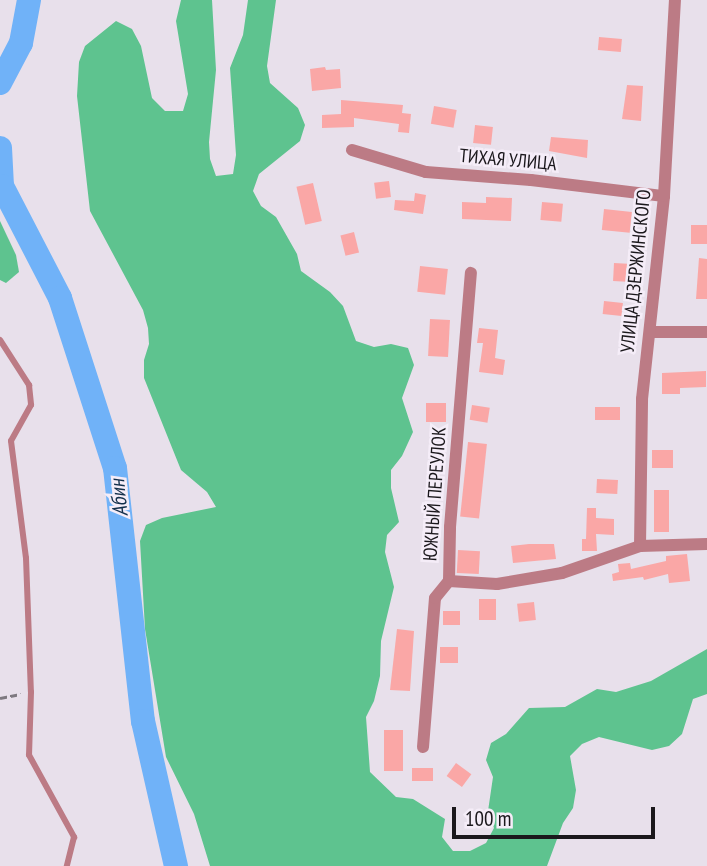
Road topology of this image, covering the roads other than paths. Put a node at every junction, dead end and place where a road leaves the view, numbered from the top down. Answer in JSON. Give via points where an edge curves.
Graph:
{"nodes":[{"id":1,"x":675,"y":0,"type":"edge"},
{"id":2,"x":352,"y":150,"type":"dead end"},
{"id":3,"x":664,"y":196,"type":"junction"},
{"id":4,"x":471,"y":273,"type":"dead end"},
{"id":5,"x":651,"y":332,"type":"junction"},
{"id":6,"x":707,"y":332,"type":"edge"},
{"id":7,"x":0,"y":340,"type":"edge"},
{"id":8,"x":707,"y":544,"type":"edge"},
{"id":9,"x":640,"y":546,"type":"junction"},
{"id":10,"x":449,"y":581,"type":"junction"},
{"id":11,"x":423,"y":747,"type":"dead end"},
{"id":12,"x":67,"y":866,"type":"edge"}],
"edges":[{"from":1,"to":3,"type":"street","name":"УЛИЦА ДЗЕРЖИНСКОГО"},
{"from":2,"to":3,"type":"street","name":"ТИХАЯ УЛИЦА","via":[[426,172]]},
{"from":3,"to":5,"type":"street","name":"УЛИЦА ДЗЕРЖИНСКОГО"},
{"from":4,"to":10,"type":"street","name":"ЮЖНЫЙ ПЕРЕУЛОК"},
{"from":5,"to":6,"type":"street"},
{"from":5,"to":9,"type":"street","name":"УЛИЦА ДЗЕРЖИНСКОГО","via":[[642,399]]},
{"from":7,"to":12,"type":"lane","via":[[29,385],[31,405],[10,441],[26,558],[29,755],[74,837]]},
{"from":8,"to":9,"type":"street","name":"ЮЖНЫЙ ПЕРЕУЛОК"},
{"from":9,"to":10,"type":"street","name":"ЮЖНЫЙ ПЕРЕУЛОК","via":[[562,573],[497,584]]},
{"from":10,"to":11,"type":"street","via":[[435,598]]}]}
